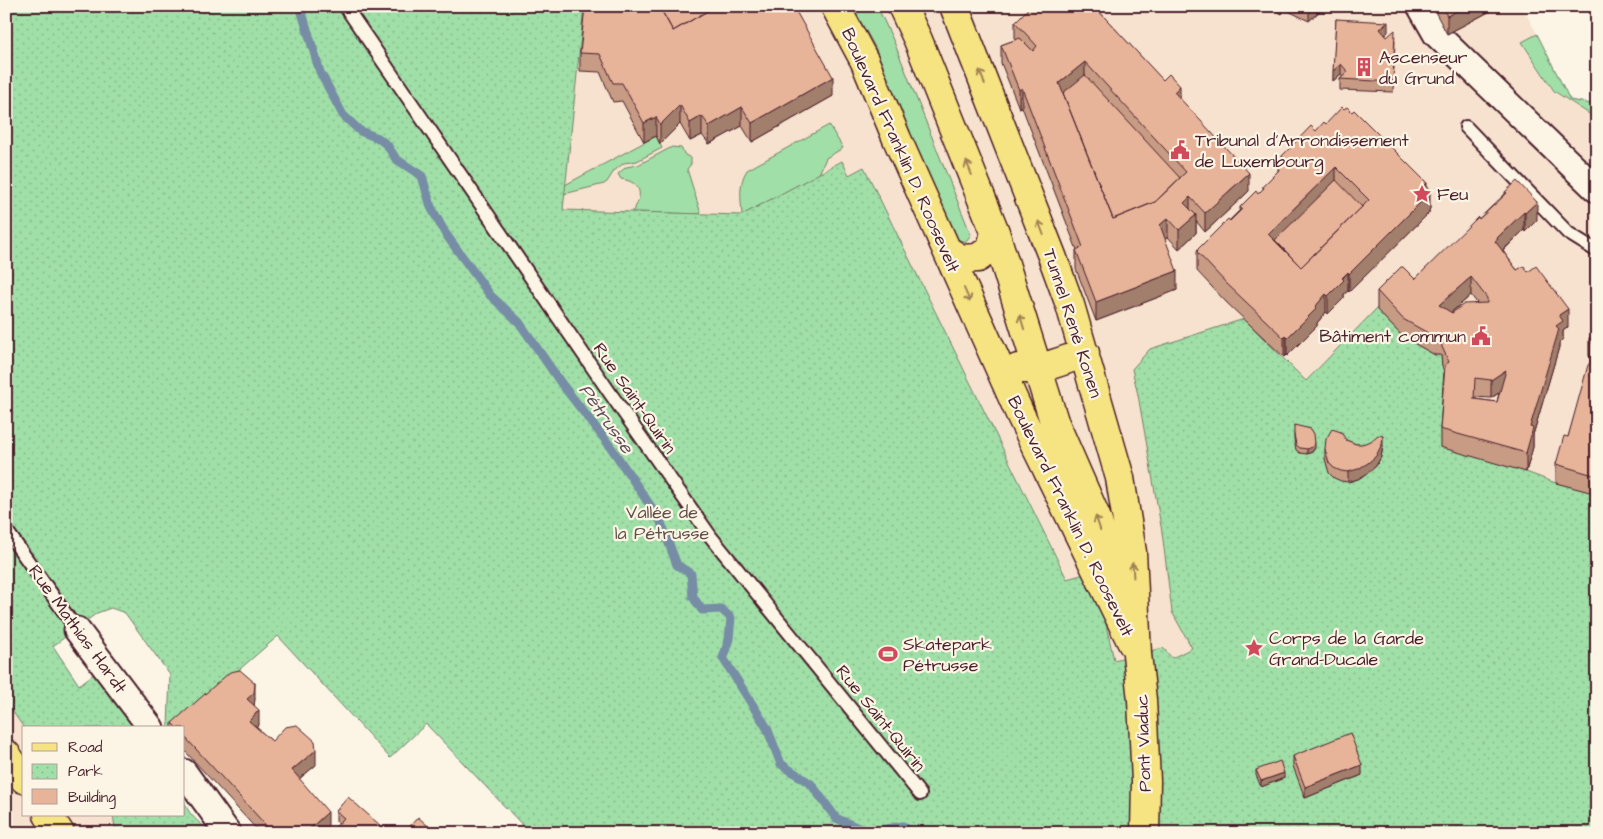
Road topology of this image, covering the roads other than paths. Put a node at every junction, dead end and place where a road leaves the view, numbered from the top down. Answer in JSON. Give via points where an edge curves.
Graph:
{"nodes":[{"id":1,"x":345,"y":6,"type":"edge"},
{"id":2,"x":835,"y":6,"type":"edge"},
{"id":3,"x":902,"y":6,"type":"edge"},
{"id":4,"x":954,"y":6,"type":"edge"},
{"id":5,"x":1420,"y":6,"type":"edge"},
{"id":6,"x":1466,"y":127,"type":"dead end"},
{"id":7,"x":1596,"y":189,"type":"edge"},
{"id":8,"x":995,"y":232,"type":"junction"},
{"id":9,"x":948,"y":250,"type":"junction"},
{"id":10,"x":1597,"y":251,"type":"edge"},
{"id":11,"x":991,"y":349,"type":"junction"},
{"id":12,"x":1085,"y":353,"type":"junction"},
{"id":13,"x":1036,"y":368,"type":"junction"},
{"id":14,"x":6,"y":530,"type":"edge"},
{"id":15,"x":77,"y":630,"type":"joint"},
{"id":16,"x":1137,"y":654,"type":"junction"},
{"id":17,"x":149,"y":726,"type":"edge"},
{"id":18,"x":6,"y":754,"type":"edge"},
{"id":19,"x":185,"y":773,"type":"edge"},
{"id":20,"x":22,"y":776,"type":"edge"},
{"id":21,"x":920,"y":794,"type":"dead end"},
{"id":22,"x":228,"y":833,"type":"edge"},
{"id":23,"x":1145,"y":833,"type":"edge"}],
"edges":[{"from":1,"to":21,"type":"lane","name":"Rue Saint-Quirin","via":[[712,537]]},
{"from":2,"to":9,"type":"main road","name":"Boulevard Franklin D. Roosevelt","via":[[865,62]]},
{"from":8,"to":3,"type":"main road","name":"Boulevard Franklin D. Roosevelt","one_way":true},
{"from":12,"to":4,"type":"main road","name":"Tunnel René Konen","one_way":true,"via":[[1052,256]]},
{"from":5,"to":7,"type":"street","via":[[1436,34]]},
{"from":6,"to":10,"type":"lane","via":[[1568,233]]},
{"from":8,"to":9,"type":"main road","via":[[991,248],[978,258],[962,259]]},
{"from":13,"to":8,"type":"main road","name":"Boulevard Franklin D. Roosevelt","one_way":true},
{"from":9,"to":11,"type":"main road","name":"Boulevard Franklin D. Roosevelt","one_way":true},
{"from":11,"to":13,"type":"main road","name":"Boulevard Franklin D. Roosevelt","via":[[1010,366],[1023,370]]},
{"from":11,"to":16,"type":"main road","name":"Boulevard Franklin D. Roosevelt"},
{"from":12,"to":13,"type":"main road"},
{"from":16,"to":12,"type":"main road","name":"Tunnel René Konen","one_way":true,"via":[[1132,552],[1120,478]]},
{"from":16,"to":13,"type":"main road","name":"Boulevard Franklin D. Roosevelt","one_way":true,"via":[[1097,519],[1054,421]]},
{"from":14,"to":15,"type":"lane","name":"Rue Mathias Hardt"},
{"from":15,"to":17,"type":"street","name":"Rue Mathias Hardt"},
{"from":16,"to":23,"type":"main road","name":"Pont Viaduc","via":[[1146,781]]},
{"from":18,"to":20,"type":"main road"},
{"from":19,"to":22,"type":"street"}]}
